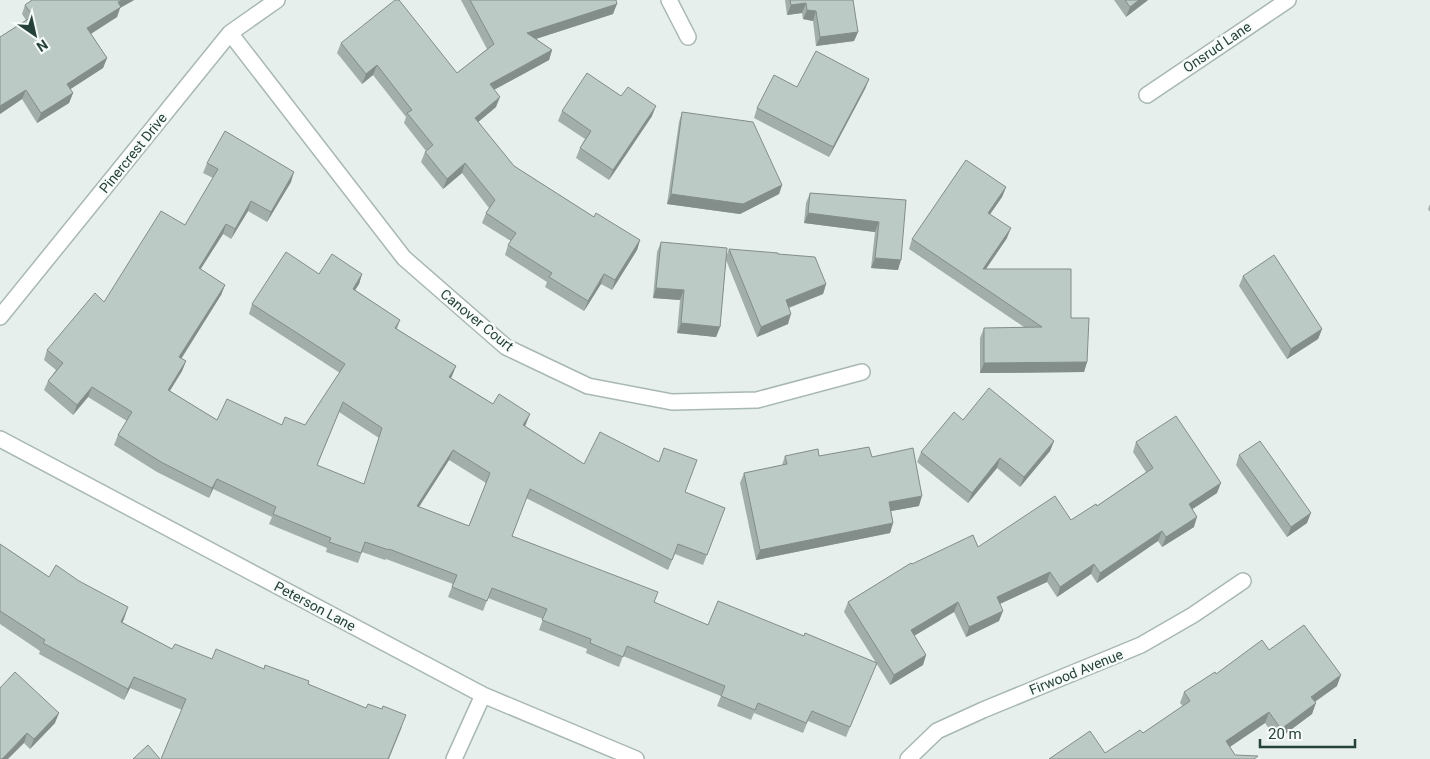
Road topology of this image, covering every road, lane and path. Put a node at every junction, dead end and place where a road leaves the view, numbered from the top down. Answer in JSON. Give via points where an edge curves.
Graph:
{"nodes":[{"id":1,"x":277,"y":0,"type":"edge"},
{"id":2,"x":669,"y":0,"type":"edge"},
{"id":3,"x":1288,"y":0,"type":"edge"},
{"id":4,"x":230,"y":33,"type":"junction"},
{"id":5,"x":688,"y":37,"type":"dead end"},
{"id":6,"x":1147,"y":95,"type":"dead end"},
{"id":7,"x":0,"y":317,"type":"edge"},
{"id":8,"x":862,"y":372,"type":"dead end"},
{"id":9,"x":0,"y":439,"type":"edge"},
{"id":10,"x":1244,"y":581,"type":"dead end"},
{"id":11,"x":483,"y":695,"type":"junction"},
{"id":12,"x":454,"y":759,"type":"edge"},
{"id":13,"x":636,"y":759,"type":"edge"},
{"id":14,"x":908,"y":759,"type":"edge"}],
"edges":[{"from":1,"to":4,"type":"street","name":"Pinercrest Drive"},
{"from":2,"to":5,"type":"street"},
{"from":3,"to":6,"type":"street","name":"Onsrud Lane"},
{"from":4,"to":7,"type":"street","name":"Pinercrest Drive"},
{"from":4,"to":8,"type":"street","name":"Canover Court","via":[[404,258],[506,347],[588,386],[672,402],[757,400]]},
{"from":9,"to":11,"type":"street","name":"Peterson Lane"},
{"from":10,"to":14,"type":"street","name":"Firwood Avenue","via":[[1141,646],[937,732]]},
{"from":11,"to":12,"type":"street"},
{"from":11,"to":13,"type":"street","name":"Peterson Lane"}]}
